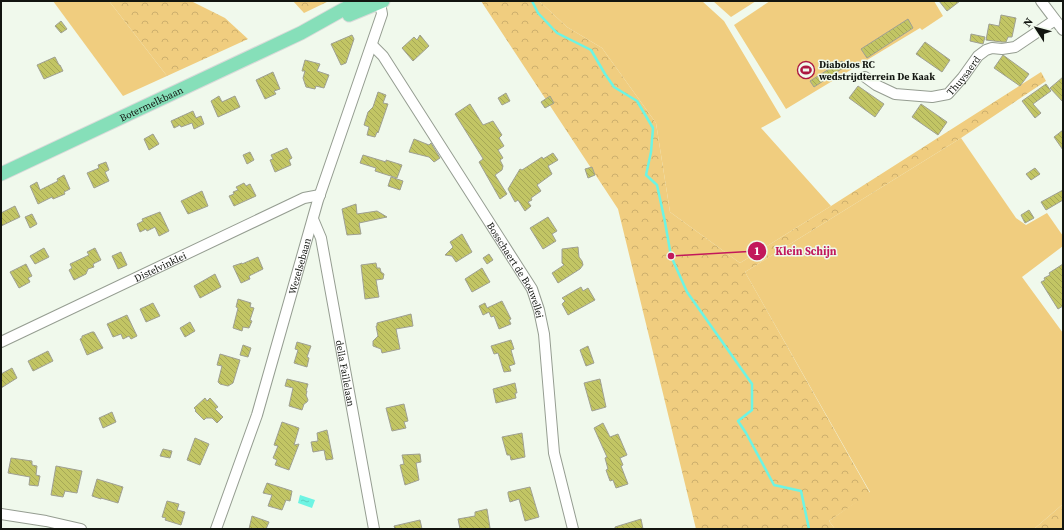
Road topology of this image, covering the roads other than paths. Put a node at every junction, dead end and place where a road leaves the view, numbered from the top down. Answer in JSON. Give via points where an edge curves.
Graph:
{"nodes":[{"id":1,"x":1041,"y":1,"type":"edge"},
{"id":2,"x":381,"y":2,"type":"edge"},
{"id":3,"x":353,"y":5,"type":"edge"},
{"id":4,"x":1055,"y":20,"type":"junction"},
{"id":5,"x":1063,"y":30,"type":"edge"},
{"id":6,"x":372,"y":45,"type":"junction"},
{"id":7,"x":865,"y":77,"type":"dead end"},
{"id":8,"x":1,"y":174,"type":"edge"},
{"id":9,"x":320,"y":195,"type":"junction"},
{"id":10,"x":313,"y":219,"type":"junction"},
{"id":11,"x":1,"y":342,"type":"edge"},
{"id":12,"x":1,"y":514,"type":"edge"},
{"id":13,"x":81,"y":529,"type":"edge"},
{"id":14,"x":216,"y":529,"type":"edge"},
{"id":15,"x":374,"y":529,"type":"edge"},
{"id":16,"x":573,"y":529,"type":"edge"}],
"edges":[{"from":1,"to":4,"type":"street"},
{"from":2,"to":3,"type":"main road","name":"Botermelkbaan"},
{"from":2,"to":6,"type":"street","name":"Wezelsebaan","via":[[382,14]]},
{"from":3,"to":8,"type":"main road","name":"Botermelkbaan","via":[[301,33]]},
{"from":4,"to":5,"type":"street"},
{"from":4,"to":7,"type":"street","name":"Thuysaerd","via":[[1015,47],[986,50],[978,56],[948,94],[932,97],[895,94]]},
{"from":6,"to":9,"type":"street","name":"Wezelsebaan"},
{"from":6,"to":16,"type":"street","name":"Bosschaert de Bouwellei","via":[[383,56],[532,289],[544,334],[554,453]]},
{"from":9,"to":10,"type":"street","name":"Wezelsebaan"},
{"from":9,"to":11,"type":"street","name":"Distelvinklei","via":[[304,198]]},
{"from":10,"to":14,"type":"street","name":"Wezelsebaan","via":[[257,415]]},
{"from":10,"to":15,"type":"street","name":"della Faillelaan","via":[[321,238]]},
{"from":12,"to":13,"type":"street"}]}
